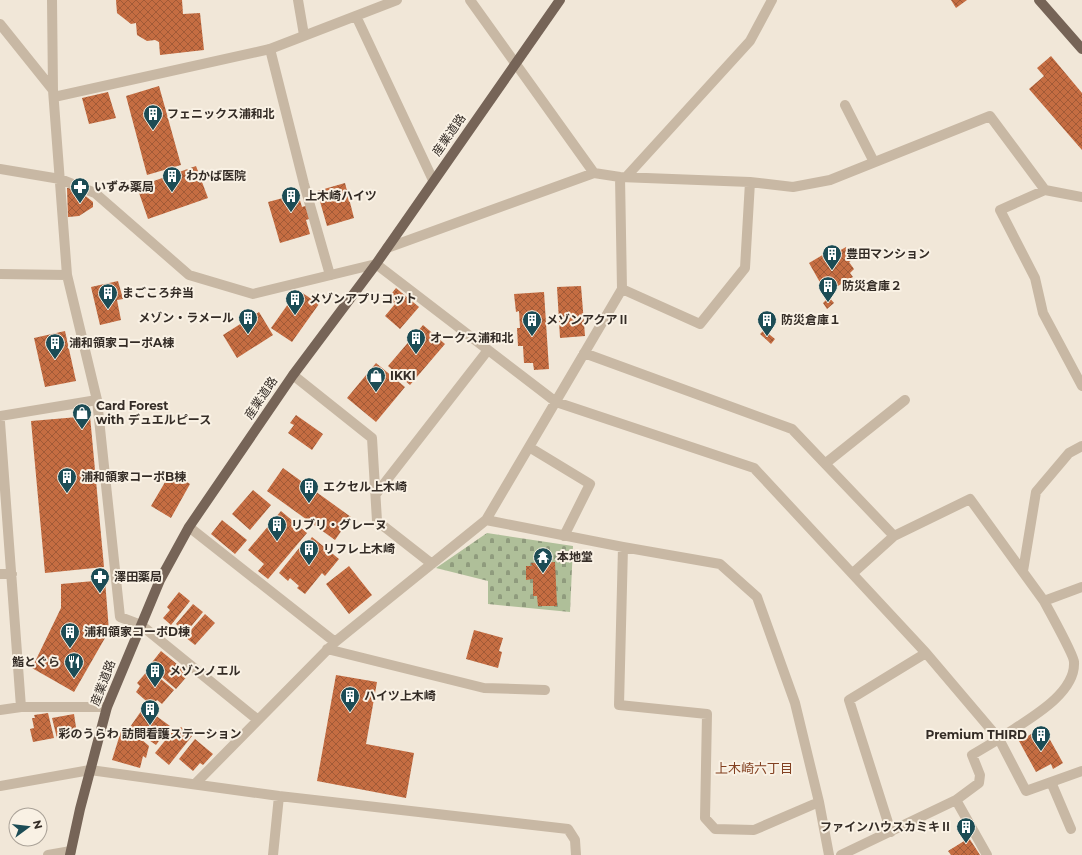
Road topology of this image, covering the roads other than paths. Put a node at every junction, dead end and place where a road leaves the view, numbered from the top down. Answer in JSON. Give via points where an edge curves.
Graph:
{"nodes":[{"id":1,"x":52,"y":0,"type":"edge"},
{"id":2,"x":298,"y":0,"type":"edge"},
{"id":3,"x":397,"y":0,"type":"edge"},
{"id":4,"x":470,"y":0,"type":"edge"},
{"id":5,"x":560,"y":0,"type":"edge"},
{"id":6,"x":772,"y":0,"type":"edge"},
{"id":7,"x":1039,"y":0,"type":"edge"},
{"id":8,"x":356,"y":16,"type":"junction"},
{"id":9,"x":0,"y":24,"type":"edge"},
{"id":10,"x":304,"y":36,"type":"junction"},
{"id":11,"x":270,"y":49,"type":"junction"},
{"id":12,"x":1082,"y":49,"type":"edge"},
{"id":13,"x":514,"y":64,"type":"junction"},
{"id":14,"x":54,"y":93,"type":"junction"},
{"id":15,"x":845,"y":105,"type":"dead end"},
{"id":16,"x":874,"y":162,"type":"junction"},
{"id":17,"x":0,"y":169,"type":"edge"},
{"id":18,"x":594,"y":173,"type":"junction"},
{"id":19,"x":623,"y":177,"type":"junction"},
{"id":20,"x":60,"y":179,"type":"junction"},
{"id":21,"x":433,"y":180,"type":"junction"},
{"id":22,"x":750,"y":182,"type":"junction"},
{"id":23,"x":1045,"y":190,"type":"junction"},
{"id":24,"x":1082,"y":197,"type":"edge"},
{"id":25,"x":388,"y":248,"type":"junction"},
{"id":26,"x":376,"y":264,"type":"junction"},
{"id":27,"x":0,"y":274,"type":"edge"},
{"id":28,"x":67,"y":275,"type":"junction"},
{"id":29,"x":330,"y":275,"type":"junction"},
{"id":30,"x":622,"y":289,"type":"junction"},
{"id":31,"x":488,"y":350,"type":"junction"},
{"id":32,"x":584,"y":353,"type":"junction"},
{"id":33,"x":293,"y":375,"type":"junction"},
{"id":34,"x":1082,"y":386,"type":"edge"},
{"id":35,"x":97,"y":400,"type":"junction"},
{"id":36,"x":905,"y":400,"type":"dead end"},
{"id":37,"x":556,"y":402,"type":"junction"},
{"id":38,"x":0,"y":416,"type":"edge"},
{"id":39,"x":0,"y":422,"type":"edge"},
{"id":40,"x":1082,"y":446,"type":"edge"},
{"id":41,"x":529,"y":447,"type":"junction"},
{"id":42,"x":826,"y":464,"type":"junction"},
{"id":43,"x":376,"y":494,"type":"junction"},
{"id":44,"x":486,"y":520,"type":"junction"},
{"id":45,"x":189,"y":527,"type":"junction"},
{"id":46,"x":564,"y":536,"type":"junction"},
{"id":47,"x":894,"y":536,"type":"junction"},
{"id":48,"x":623,"y":547,"type":"junction"},
{"id":49,"x":432,"y":564,"type":"junction"},
{"id":50,"x":1024,"y":571,"type":"junction"},
{"id":51,"x":853,"y":573,"type":"junction"},
{"id":52,"x":0,"y":574,"type":"edge"},
{"id":53,"x":12,"y":574,"type":"junction"},
{"id":54,"x":1082,"y":587,"type":"edge"},
{"id":55,"x":1044,"y":601,"type":"junction"},
{"id":56,"x":141,"y":625,"type":"junction"},
{"id":57,"x":335,"y":642,"type":"junction"},
{"id":58,"x":327,"y":649,"type":"junction"},
{"id":59,"x":926,"y":654,"type":"junction"},
{"id":60,"x":545,"y":690,"type":"dead end"},
{"id":61,"x":21,"y":707,"type":"junction"},
{"id":62,"x":107,"y":707,"type":"junction"},
{"id":63,"x":0,"y":710,"type":"edge"},
{"id":64,"x":258,"y":720,"type":"junction"},
{"id":65,"x":999,"y":739,"type":"junction"},
{"id":66,"x":90,"y":770,"type":"junction"},
{"id":67,"x":1082,"y":771,"type":"edge"},
{"id":68,"x":1051,"y":782,"type":"junction"},
{"id":69,"x":195,"y":784,"type":"junction"},
{"id":70,"x":0,"y":786,"type":"edge"},
{"id":71,"x":279,"y":796,"type":"junction"},
{"id":72,"x":956,"y":800,"type":"junction"},
{"id":73,"x":819,"y":802,"type":"junction"},
{"id":74,"x":1071,"y":829,"type":"dead end"},
{"id":75,"x":891,"y":832,"type":"junction"},
{"id":76,"x":71,"y":853,"type":"edge"},
{"id":77,"x":48,"y":855,"type":"edge"},
{"id":78,"x":273,"y":855,"type":"edge"},
{"id":79,"x":576,"y":855,"type":"edge"},
{"id":80,"x":828,"y":855,"type":"edge"},
{"id":81,"x":841,"y":855,"type":"edge"},
{"id":82,"x":987,"y":855,"type":"edge"}],
"edges":[{"from":1,"to":14,"type":"street"},
{"from":2,"to":10,"type":"street"},
{"from":3,"to":8,"type":"street"},
{"from":4,"to":13,"type":"street"},
{"from":5,"to":13,"type":"main road","name":"産業道路"},
{"from":6,"to":19,"type":"street","via":[[750,41]]},
{"from":7,"to":12,"type":"main road"},
{"from":8,"to":10,"type":"street"},
{"from":8,"to":21,"type":"street"},
{"from":9,"to":14,"type":"street"},
{"from":10,"to":11,"type":"street"},
{"from":11,"to":14,"type":"street"},
{"from":11,"to":29,"type":"street"},
{"from":13,"to":18,"type":"street"},
{"from":13,"to":21,"type":"main road","name":"産業道路"},
{"from":14,"to":20,"type":"street"},
{"from":15,"to":16,"type":"street"},
{"from":16,"to":22,"type":"street","via":[[830,180],[793,187]]},
{"from":16,"to":23,"type":"street","via":[[990,116]]},
{"from":17,"to":20,"type":"street"},
{"from":18,"to":19,"type":"street"},
{"from":18,"to":25,"type":"street"},
{"from":19,"to":22,"type":"street"},
{"from":19,"to":30,"type":"street"},
{"from":20,"to":28,"type":"street"},
{"from":20,"to":29,"type":"street","via":[[95,193],[190,275],[253,294]]},
{"from":21,"to":25,"type":"main road","name":"産業道路"},
{"from":22,"to":30,"type":"street","via":[[745,268],[700,324]]},
{"from":23,"to":24,"type":"street"},
{"from":23,"to":34,"type":"street","via":[[1000,210],[1036,278],[1043,313]]},
{"from":25,"to":26,"type":"main road","name":"産業道路"},
{"from":26,"to":29,"type":"street"},
{"from":26,"to":31,"type":"street"},
{"from":26,"to":33,"type":"main road","name":"産業道路"},
{"from":27,"to":28,"type":"street"},
{"from":28,"to":35,"type":"street"},
{"from":30,"to":32,"type":"street"},
{"from":31,"to":37,"type":"street"},
{"from":31,"to":43,"type":"street"},
{"from":32,"to":37,"type":"street"},
{"from":32,"to":42,"type":"street","via":[[792,429]]},
{"from":33,"to":43,"type":"street","via":[[372,438]]},
{"from":33,"to":45,"type":"main road","name":"産業道路"},
{"from":35,"to":38,"type":"street"},
{"from":35,"to":56,"type":"street","via":[[120,617]]},
{"from":36,"to":42,"type":"street"},
{"from":37,"to":41,"type":"street"},
{"from":37,"to":51,"type":"street","via":[[754,468]]},
{"from":39,"to":53,"type":"street"},
{"from":40,"to":50,"type":"street","via":[[1069,453],[1036,492]]},
{"from":41,"to":44,"type":"street"},
{"from":41,"to":46,"type":"street","via":[[590,484]]},
{"from":42,"to":47,"type":"street"},
{"from":43,"to":49,"type":"street","via":[[377,521]]},
{"from":44,"to":46,"type":"street"},
{"from":44,"to":49,"type":"street"},
{"from":45,"to":56,"type":"main road","name":"産業道路","via":[[160,580]]},
{"from":45,"to":57,"type":"street"},
{"from":46,"to":48,"type":"street"},
{"from":47,"to":50,"type":"street","via":[[970,499]]},
{"from":47,"to":51,"type":"street"},
{"from":48,"to":73,"type":"street","via":[[720,564],[757,597],[795,703]]},
{"from":48,"to":73,"type":"street","via":[[619,705],[707,714],[705,818],[715,829],[754,830]]},
{"from":49,"to":57,"type":"street"},
{"from":50,"to":55,"type":"street"},
{"from":51,"to":59,"type":"street"},
{"from":52,"to":53,"type":"street"},
{"from":53,"to":61,"type":"street"},
{"from":54,"to":55,"type":"street"},
{"from":55,"to":65,"type":"street","via":[[1074,662],[1069,684],[1046,708]]},
{"from":56,"to":62,"type":"main road","name":"産業道路"},
{"from":56,"to":64,"type":"street"},
{"from":57,"to":58,"type":"street"},
{"from":58,"to":60,"type":"street","via":[[484,688]]},
{"from":58,"to":64,"type":"street"},
{"from":59,"to":65,"type":"street"},
{"from":59,"to":75,"type":"street","via":[[849,700]]},
{"from":61,"to":62,"type":"street"},
{"from":61,"to":63,"type":"street"},
{"from":62,"to":66,"type":"main road","name":"産業道路"},
{"from":64,"to":69,"type":"street"},
{"from":65,"to":68,"type":"street","via":[[1026,791]]},
{"from":65,"to":72,"type":"street","via":[[972,756],[980,775],[978,784]]},
{"from":66,"to":69,"type":"street"},
{"from":66,"to":70,"type":"street"},
{"from":66,"to":76,"type":"main road","name":"産業道路"},
{"from":67,"to":68,"type":"street"},
{"from":68,"to":74,"type":"street"},
{"from":69,"to":71,"type":"street"},
{"from":71,"to":78,"type":"street"},
{"from":71,"to":79,"type":"street","via":[[568,829],[575,840]]},
{"from":72,"to":75,"type":"street"},
{"from":72,"to":82,"type":"street"},
{"from":73,"to":80,"type":"street"},
{"from":75,"to":81,"type":"street"},
{"from":76,"to":77,"type":"street"}]}
